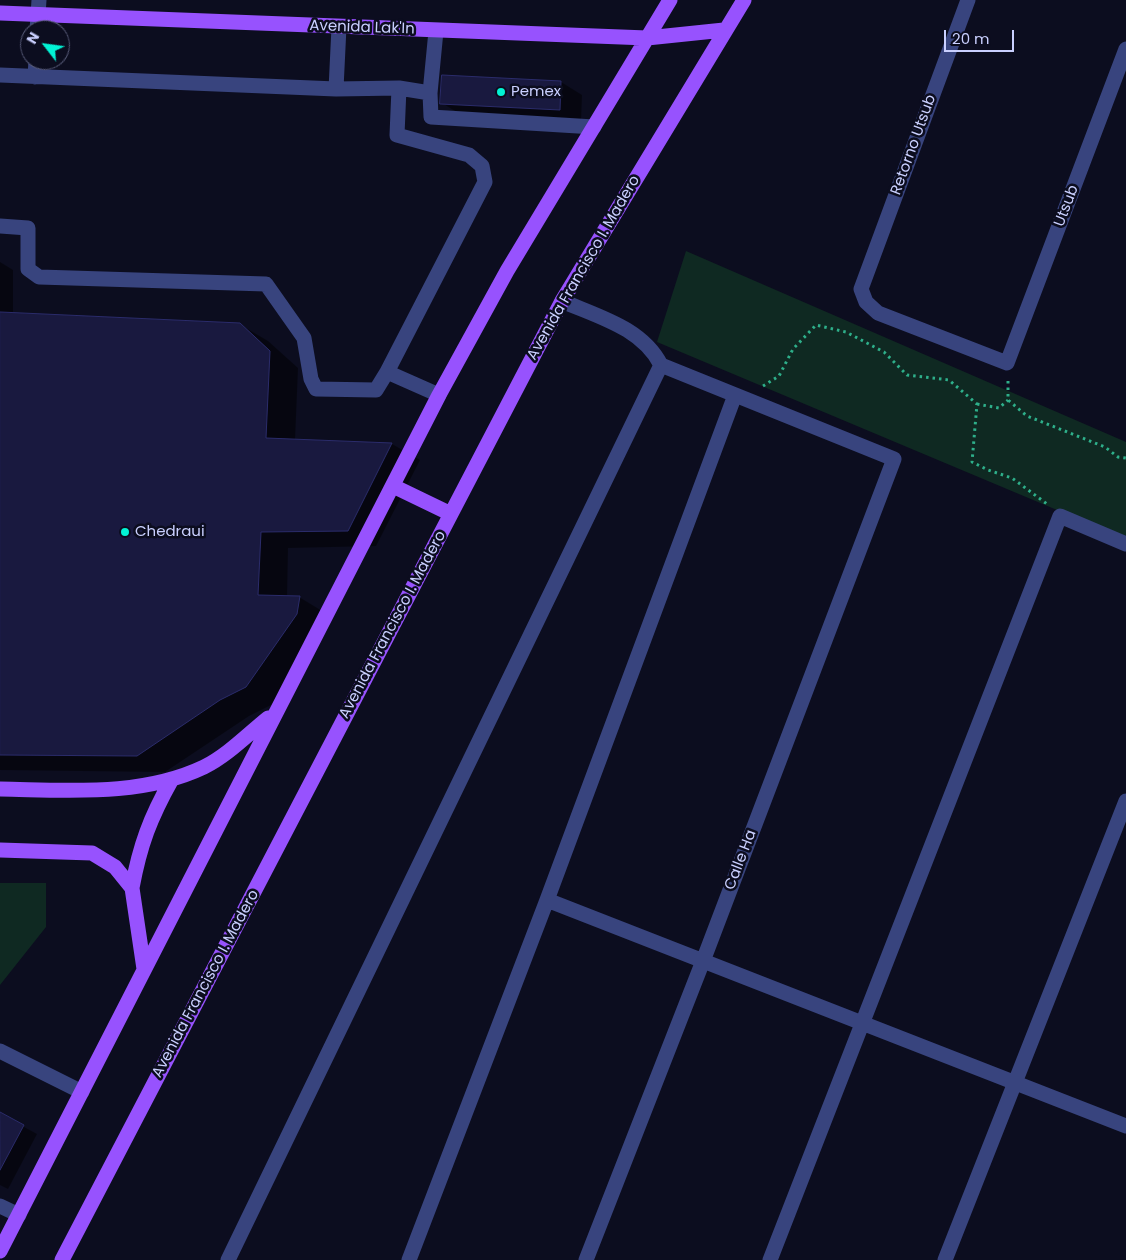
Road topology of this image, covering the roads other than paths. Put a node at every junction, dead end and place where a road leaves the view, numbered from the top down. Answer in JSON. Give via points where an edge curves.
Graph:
{"nodes":[{"id":1,"x":670,"y":0,"type":"edge"},
{"id":2,"x":968,"y":0,"type":"edge"},
{"id":3,"x":740,"y":2,"type":"edge"},
{"id":4,"x":38,"y":7,"type":"edge"},
{"id":5,"x":0,"y":13,"type":"edge"},
{"id":6,"x":37,"y":20,"type":"edge"},
{"id":7,"x":339,"y":27,"type":"junction"},
{"id":8,"x":724,"y":30,"type":"junction"},
{"id":9,"x":436,"y":31,"type":"junction"},
{"id":10,"x":647,"y":38,"type":"junction"},
{"id":11,"x":1126,"y":49,"type":"edge"},
{"id":12,"x":35,"y":70,"type":"edge"},
{"id":13,"x":0,"y":75,"type":"edge"},
{"id":14,"x":35,"y":77,"type":"junction"},
{"id":15,"x":399,"y":88,"type":"junction"},
{"id":16,"x":336,"y":89,"type":"junction"},
{"id":17,"x":430,"y":93,"type":"junction"},
{"id":18,"x":594,"y":127,"type":"junction"},
{"id":19,"x":0,"y":226,"type":"edge"},
{"id":20,"x":562,"y":301,"type":"junction"},
{"id":21,"x":1007,"y":363,"type":"joint"},
{"id":22,"x":662,"y":365,"type":"junction"},
{"id":23,"x":387,"y":372,"type":"junction"},
{"id":24,"x":735,"y":394,"type":"junction"},
{"id":25,"x":439,"y":395,"type":"junction"},
{"id":26,"x":393,"y":486,"type":"junction"},
{"id":27,"x":451,"y":514,"type":"junction"},
{"id":28,"x":1126,"y":544,"type":"edge"},
{"id":29,"x":275,"y":712,"type":"junction"},
{"id":30,"x":172,"y":779,"type":"junction"},
{"id":31,"x":0,"y":789,"type":"edge"},
{"id":32,"x":1126,"y":801,"type":"edge"},
{"id":33,"x":0,"y":850,"type":"edge"},
{"id":34,"x":132,"y":888,"type":"junction"},
{"id":35,"x":547,"y":900,"type":"junction"},
{"id":36,"x":703,"y":961,"type":"junction"},
{"id":37,"x":144,"y":969,"type":"junction"},
{"id":38,"x":862,"y":1023,"type":"junction"},
{"id":39,"x":0,"y":1051,"type":"edge"},
{"id":40,"x":1015,"y":1082,"type":"junction"},
{"id":41,"x":82,"y":1092,"type":"junction"},
{"id":42,"x":1126,"y":1126,"type":"edge"},
{"id":43,"x":0,"y":1206,"type":"edge"},
{"id":44,"x":19,"y":1214,"type":"junction"},
{"id":45,"x":0,"y":1251,"type":"edge"},
{"id":46,"x":62,"y":1260,"type":"edge"},
{"id":47,"x":228,"y":1260,"type":"edge"},
{"id":48,"x":410,"y":1260,"type":"edge"},
{"id":49,"x":586,"y":1260,"type":"edge"},
{"id":50,"x":770,"y":1260,"type":"edge"},
{"id":51,"x":945,"y":1260,"type":"edge"}],
"edges":[{"from":1,"to":10,"type":"main road"},
{"from":2,"to":21,"type":"street","name":"Retorno Utsub","via":[[861,290],[866,302],[878,313]]},
{"from":3,"to":8,"type":"main road","name":"Avenida Francisco I. Madero"},
{"from":4,"to":5,"type":"main road","name":"Avenida Lak'In"},
{"from":4,"to":6,"type":"street"},
{"from":4,"to":7,"type":"main road","name":"Avenida Lak'In"},
{"from":7,"to":9,"type":"main road","name":"Avenida Lak'In"},
{"from":7,"to":16,"type":"street"},
{"from":8,"to":10,"type":"main road","name":"Avenida Lak'In"},
{"from":8,"to":20,"type":"main road","name":"Avenida Francisco I. Madero"},
{"from":9,"to":10,"type":"main road","name":"Avenida Lak'In"},
{"from":9,"to":17,"type":"street"},
{"from":10,"to":18,"type":"main road"},
{"from":11,"to":21,"type":"street","name":"Utsub"},
{"from":12,"to":14,"type":"street"},
{"from":13,"to":14,"type":"street"},
{"from":14,"to":16,"type":"street"},
{"from":15,"to":16,"type":"street"},
{"from":15,"to":17,"type":"street"},
{"from":15,"to":23,"type":"street","via":[[398,135],[469,155],[482,166],[485,182]]},
{"from":17,"to":18,"type":"street","via":[[430,117]]},
{"from":18,"to":25,"type":"main road","via":[[507,271]]},
{"from":19,"to":23,"type":"street","via":[[28,228],[28,269],[39,277],[266,284],[304,338],[310,379],[316,389],[376,390]]},
{"from":20,"to":22,"type":"street","via":[[636,334],[650,346]]},
{"from":20,"to":27,"type":"main road","name":"Avenida Francisco I. Madero"},
{"from":22,"to":24,"type":"street"},
{"from":22,"to":47,"type":"street"},
{"from":23,"to":25,"type":"street"},
{"from":24,"to":35,"type":"street"},
{"from":24,"to":36,"type":"street","name":"Calle Ha","via":[[894,458]]},
{"from":25,"to":26,"type":"main road"},
{"from":26,"to":27,"type":"main road"},
{"from":26,"to":29,"type":"main road"},
{"from":27,"to":46,"type":"main road","name":"Avenida Francisco I. Madero"},
{"from":28,"to":38,"type":"street","via":[[1060,516]]},
{"from":29,"to":30,"type":"main road","via":[[206,766]]},
{"from":29,"to":37,"type":"main road"},
{"from":30,"to":31,"type":"main road","via":[[105,791]]},
{"from":30,"to":34,"type":"main road","via":[[148,825],[139,850]]},
{"from":32,"to":40,"type":"street"},
{"from":33,"to":34,"type":"main road","via":[[92,852],[115,867]]},
{"from":34,"to":37,"type":"main road"},
{"from":35,"to":36,"type":"street"},
{"from":35,"to":48,"type":"street"},
{"from":36,"to":38,"type":"street"},
{"from":36,"to":49,"type":"street","name":"Calle Ha"},
{"from":37,"to":41,"type":"main road"},
{"from":38,"to":40,"type":"street"},
{"from":38,"to":50,"type":"street"},
{"from":39,"to":41,"type":"street"},
{"from":40,"to":42,"type":"street"},
{"from":40,"to":51,"type":"street"},
{"from":41,"to":44,"type":"main road"},
{"from":43,"to":44,"type":"street"},
{"from":44,"to":45,"type":"main road"}]}
